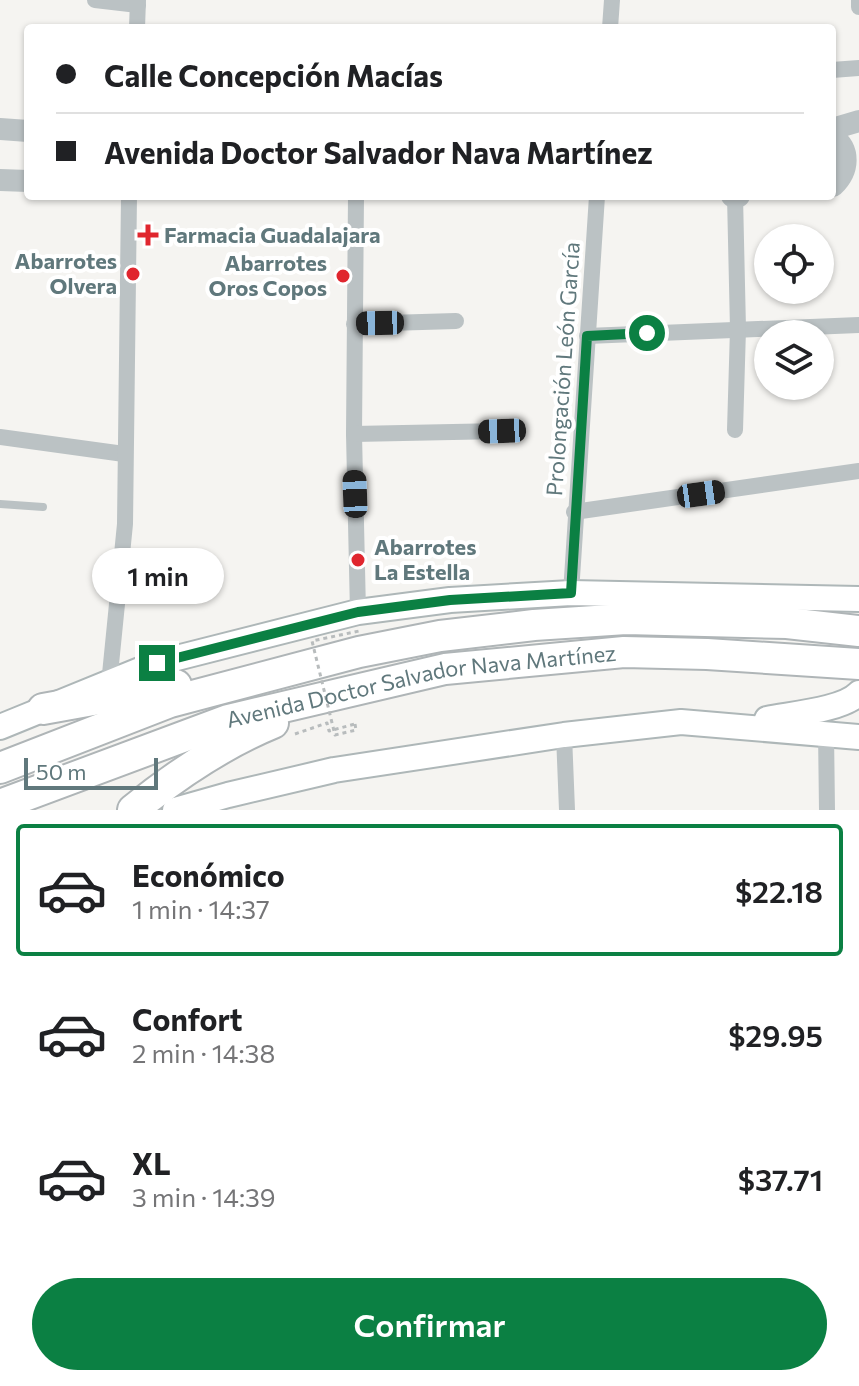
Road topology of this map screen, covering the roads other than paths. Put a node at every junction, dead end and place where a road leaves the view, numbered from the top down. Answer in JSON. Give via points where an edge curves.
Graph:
{"nodes":[{"id":1,"x":95,"y":0,"type":"edge"},
{"id":2,"x":612,"y":0,"type":"edge"},
{"id":3,"x":859,"y":0,"type":"edge"},
{"id":4,"x":138,"y":3,"type":"edge"},
{"id":5,"x":859,"y":7,"type":"edge"},
{"id":6,"x":137,"y":24,"type":"edge"},
{"id":7,"x":610,"y":24,"type":"edge"},
{"id":8,"x":859,"y":68,"type":"edge"},
{"id":9,"x":836,"y":70,"type":"edge"},
{"id":10,"x":859,"y":121,"type":"edge"},
{"id":11,"x":836,"y":128,"type":"edge"},
{"id":12,"x":0,"y":129,"type":"edge"},
{"id":13,"x":24,"y":131,"type":"edge"},
{"id":14,"x":836,"y":139,"type":"edge"},
{"id":15,"x":0,"y":180,"type":"edge"},
{"id":16,"x":24,"y":181,"type":"edge"},
{"id":17,"x":859,"y":182,"type":"edge"},
{"id":18,"x":836,"y":183,"type":"edge"},
{"id":19,"x":836,"y":186,"type":"edge"},
{"id":20,"x":129,"y":200,"type":"edge"},
{"id":21,"x":356,"y":200,"type":"edge"},
{"id":22,"x":597,"y":200,"type":"edge"},
{"id":23,"x":736,"y":200,"type":"edge"},
{"id":24,"x":456,"y":321,"type":"dead end"},
{"id":25,"x":354,"y":324,"type":"junction"},
{"id":26,"x":859,"y":325,"type":"edge"},
{"id":27,"x":738,"y":329,"type":"junction"},
{"id":28,"x":587,"y":336,"type":"junction"},
{"id":29,"x":735,"y":430,"type":"dead end"},
{"id":30,"x":502,"y":431,"type":"dead end"},
{"id":31,"x":354,"y":434,"type":"junction"},
{"id":32,"x":0,"y":437,"type":"edge"},
{"id":33,"x":124,"y":454,"type":"junction"},
{"id":34,"x":859,"y":471,"type":"edge"},
{"id":35,"x":0,"y":504,"type":"edge"},
{"id":36,"x":43,"y":507,"type":"dead end"},
{"id":37,"x":574,"y":512,"type":"junction"},
{"id":38,"x":571,"y":593,"type":"junction"},
{"id":39,"x":800,"y":597,"type":"junction"},
{"id":40,"x":859,"y":599,"type":"edge"},
{"id":41,"x":859,"y":610,"type":"edge"},
{"id":42,"x":859,"y":631,"type":"edge"},
{"id":43,"x":359,"y":632,"type":"junction"},
{"id":44,"x":859,"y":664,"type":"edge"},
{"id":45,"x":109,"y":684,"type":"junction"},
{"id":46,"x":353,"y":691,"type":"junction"},
{"id":47,"x":859,"y":693,"type":"edge"},
{"id":48,"x":43,"y":709,"type":"junction"},
{"id":49,"x":734,"y":725,"type":"junction"},
{"id":50,"x":0,"y":727,"type":"edge"},
{"id":51,"x":826,"y":732,"type":"junction"},
{"id":52,"x":564,"y":735,"type":"junction"},
{"id":53,"x":859,"y":737,"type":"edge"},
{"id":54,"x":0,"y":768,"type":"edge"},
{"id":55,"x":228,"y":802,"type":"edge"},
{"id":56,"x":0,"y":805,"type":"edge"},
{"id":57,"x":133,"y":810,"type":"edge"},
{"id":58,"x":175,"y":810,"type":"edge"},
{"id":59,"x":567,"y":810,"type":"edge"},
{"id":60,"x":827,"y":810,"type":"edge"}],
"edges":[{"from":1,"to":4,"type":"street"},
{"from":2,"to":7,"type":"street"},
{"from":3,"to":5,"type":"street"},
{"from":4,"to":6,"type":"street"},
{"from":8,"to":9,"type":"street"},
{"from":10,"to":11,"type":"street"},
{"from":12,"to":13,"type":"street"},
{"from":14,"to":18,"type":"street","via":[[847,160]]},
{"from":15,"to":16,"type":"street"},
{"from":17,"to":19,"type":"street"},
{"from":20,"to":33,"type":"street"},
{"from":21,"to":25,"type":"street"},
{"from":22,"to":28,"type":"street","name":"Prolongación León García"},
{"from":23,"to":27,"type":"street"},
{"from":24,"to":25,"type":"street"},
{"from":25,"to":31,"type":"street"},
{"from":26,"to":27,"type":"street"},
{"from":27,"to":28,"type":"street"},
{"from":27,"to":29,"type":"street"},
{"from":28,"to":37,"type":"street","name":"Prolongación León García"},
{"from":30,"to":31,"type":"street"},
{"from":31,"to":43,"type":"street"},
{"from":32,"to":33,"type":"street"},
{"from":33,"to":45,"type":"street","via":[[125,524]]},
{"from":34,"to":37,"type":"street"},
{"from":35,"to":36,"type":"lane"},
{"from":37,"to":38,"type":"street","name":"Prolongación León García"},
{"from":38,"to":39,"type":"main road","name":"Avenida Doctor Salvador Nava Martínez"},
{"from":38,"to":43,"type":"main road","name":"Avenida Doctor Salvador Nava Martínez","via":[[450,600]]},
{"from":39,"to":40,"type":"main road","name":"Avenida Doctor Salvador Nava Martínez"},
{"from":39,"to":41,"type":"main road"},
{"from":42,"to":43,"type":"highway","name":"Avenida Doctor Salvador Nava Martínez","via":[[787,623],[626,619],[440,636]]},
{"from":43,"to":45,"type":"main road","name":"Avenida Doctor Salvador Nava Martínez","via":[[157,663]]},
{"from":43,"to":48,"type":"highway"},
{"from":43,"to":54,"type":"highway","name":"Avenida Doctor Salvador Nava Martínez"},
{"from":44,"to":46,"type":"highway","name":"Avenida Doctor Salvador Nava Martínez","via":[[624,652],[445,669]]},
{"from":45,"to":48,"type":"main road","name":"Avenida Doctor Salvador Nava Martínez"},
{"from":46,"to":56,"type":"highway","name":"Avenida Doctor Salvador Nava Martínez","via":[[228,720]]},
{"from":46,"to":57,"type":"highway","via":[[251,732],[178,774]]},
{"from":47,"to":49,"type":"main road","via":[[823,708]]},
{"from":48,"to":50,"type":"main road","name":"Avenida Doctor Salvador Nava Martínez"},
{"from":49,"to":51,"type":"main road"},
{"from":49,"to":52,"type":"main road","via":[[681,722]]},
{"from":51,"to":53,"type":"main road"},
{"from":51,"to":60,"type":"street"},
{"from":52,"to":55,"type":"main road","via":[[334,770]]},
{"from":52,"to":59,"type":"street"},
{"from":55,"to":58,"type":"main road"}]}
